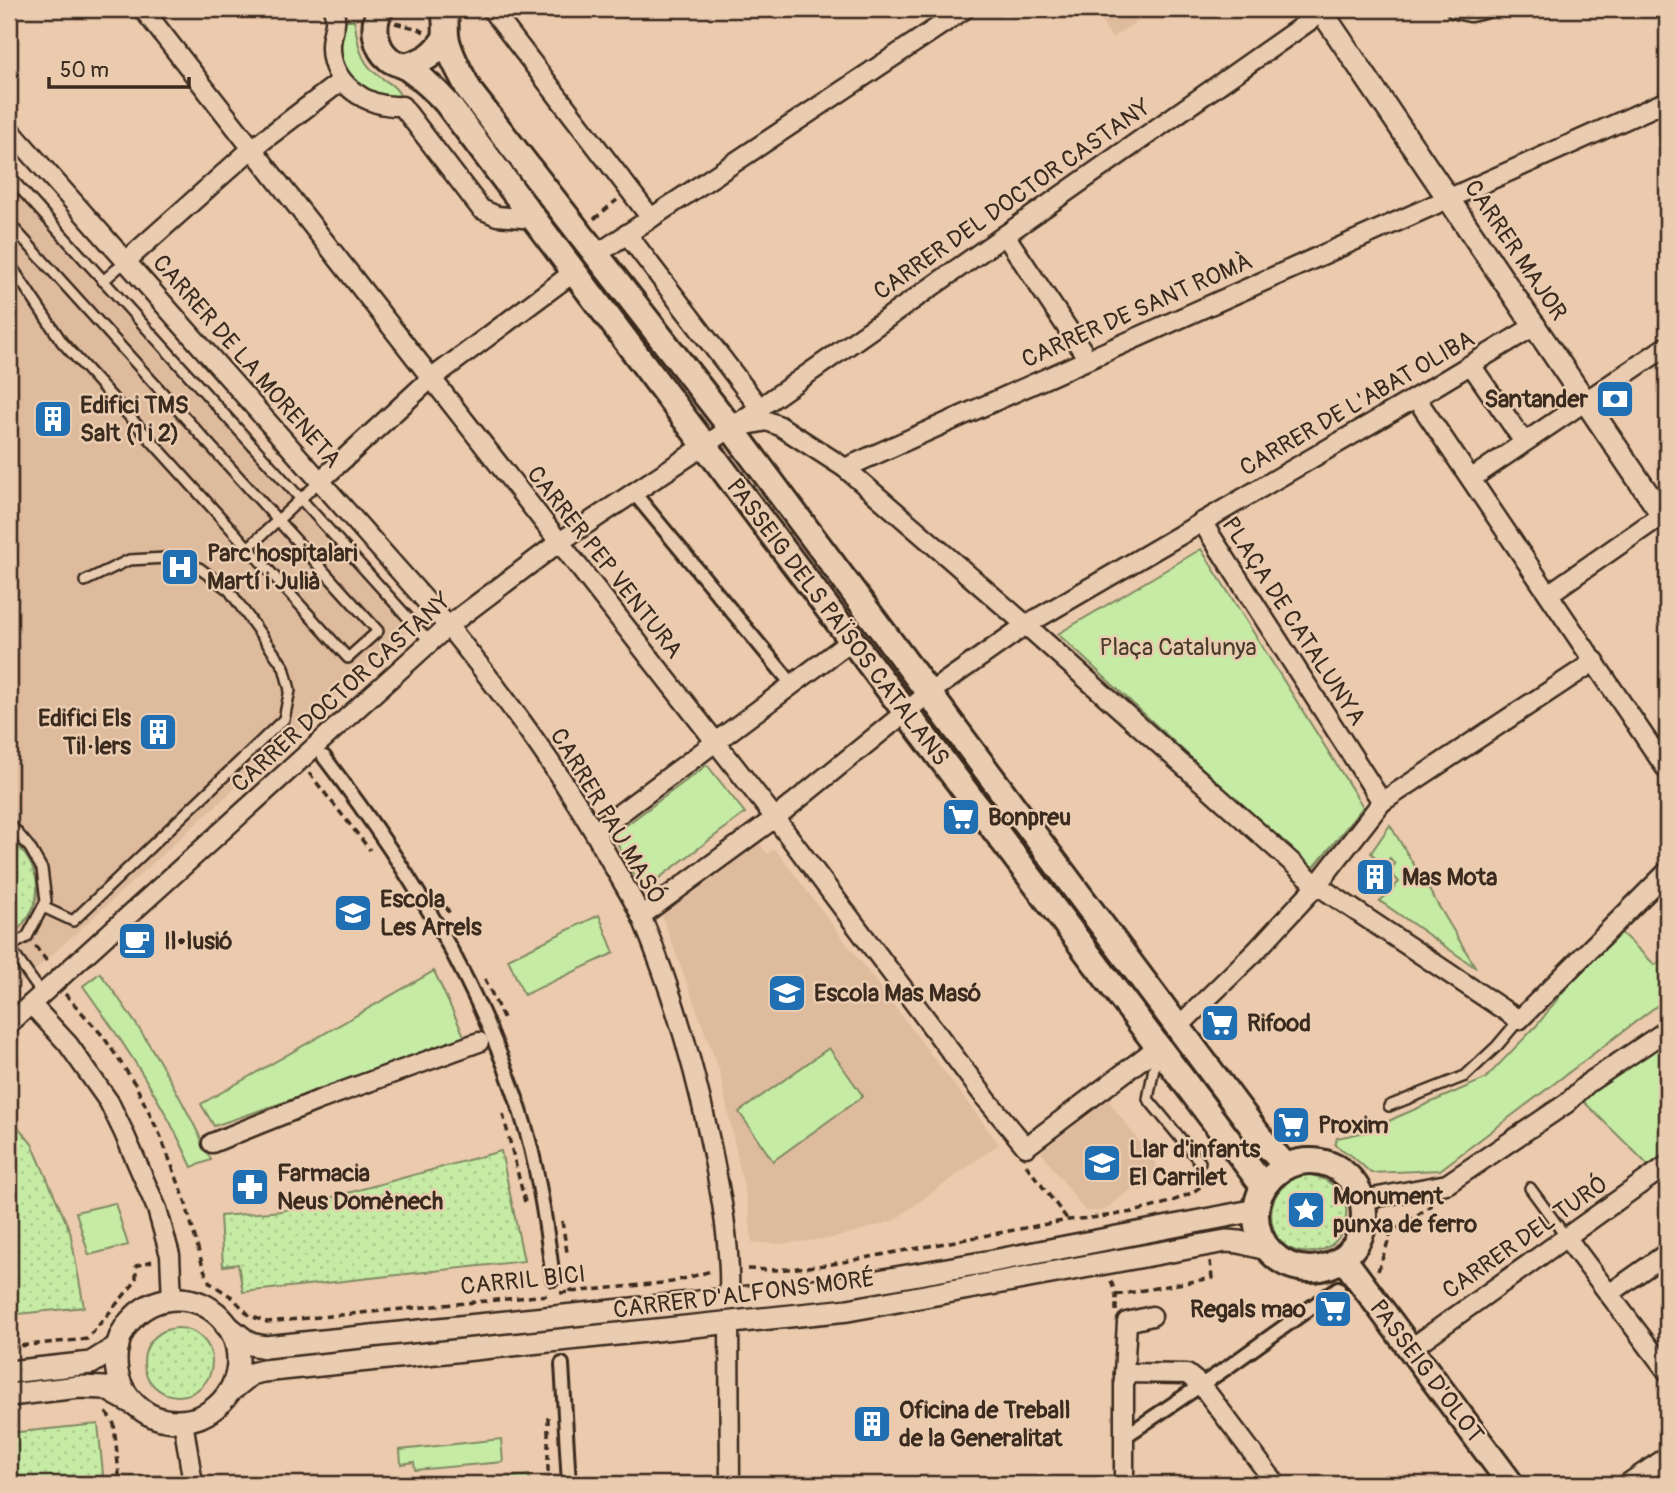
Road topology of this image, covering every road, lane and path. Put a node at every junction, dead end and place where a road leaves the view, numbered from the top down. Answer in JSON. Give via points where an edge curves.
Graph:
{"nodes":[{"id":1,"x":143,"y":9,"type":"edge"},
{"id":2,"x":333,"y":9,"type":"edge"},
{"id":3,"x":443,"y":9,"type":"edge"},
{"id":4,"x":491,"y":9,"type":"edge"},
{"id":5,"x":965,"y":9,"type":"edge"},
{"id":6,"x":1456,"y":9,"type":"edge"},
{"id":7,"x":1484,"y":9,"type":"edge"},
{"id":8,"x":378,"y":10,"type":"edge"},
{"id":9,"x":1321,"y":10,"type":"edge"},
{"id":10,"x":446,"y":36,"type":"junction"},
{"id":11,"x":405,"y":66,"type":"junction"},
{"id":12,"x":341,"y":81,"type":"junction"},
{"id":13,"x":1667,"y":101,"type":"edge"},
{"id":14,"x":9,"y":129,"type":"edge"},
{"id":15,"x":250,"y":150,"type":"junction"},
{"id":16,"x":9,"y":176,"type":"edge"},
{"id":17,"x":1449,"y":197,"type":"junction"},
{"id":18,"x":651,"y":218,"type":"junction"},
{"id":19,"x":534,"y":219,"type":"junction"},
{"id":20,"x":9,"y":223,"type":"edge"},
{"id":21,"x":627,"y":234,"type":"junction"},
{"id":22,"x":1005,"y":234,"type":"junction"},
{"id":23,"x":597,"y":254,"type":"junction"},
{"id":24,"x":126,"y":261,"type":"junction"},
{"id":25,"x":9,"y":263,"type":"edge"},
{"id":26,"x":574,"y":272,"type":"junction"},
{"id":27,"x":103,"y":281,"type":"junction"},
{"id":28,"x":1536,"y":325,"type":"junction"},
{"id":29,"x":1667,"y":346,"type":"edge"},
{"id":30,"x":1088,"y":359,"type":"junction"},
{"id":31,"x":1471,"y":365,"type":"junction"},
{"id":32,"x":432,"y":379,"type":"junction"},
{"id":33,"x":1416,"y":398,"type":"junction"},
{"id":34,"x":1586,"y":400,"type":"junction"},
{"id":35,"x":759,"y":407,"type":"junction"},
{"id":36,"x":731,"y":428,"type":"junction"},
{"id":37,"x":1524,"y":442,"type":"junction"},
{"id":38,"x":705,"y":445,"type":"junction"},
{"id":39,"x":845,"y":468,"type":"junction"},
{"id":40,"x":1472,"y":478,"type":"junction"},
{"id":41,"x":320,"y":481,"type":"junction"},
{"id":42,"x":634,"y":493,"type":"junction"},
{"id":43,"x":300,"y":499,"type":"junction"},
{"id":44,"x":1665,"y":519,"type":"edge"},
{"id":45,"x":278,"y":520,"type":"junction"},
{"id":46,"x":1202,"y":522,"type":"junction"},
{"id":47,"x":558,"y":543,"type":"junction"},
{"id":48,"x":248,"y":548,"type":"junction"},
{"id":49,"x":85,"y":581,"type":"dead end"},
{"id":50,"x":1550,"y":593,"type":"junction"},
{"id":51,"x":1026,"y":625,"type":"junction"},
{"id":52,"x":448,"y":626,"type":"junction"},
{"id":53,"x":852,"y":640,"type":"junction"},
{"id":54,"x":430,"y":642,"type":"junction"},
{"id":55,"x":1595,"y":661,"type":"junction"},
{"id":56,"x":792,"y":684,"type":"junction"},
{"id":57,"x":929,"y":693,"type":"junction"},
{"id":58,"x":906,"y":712,"type":"junction"},
{"id":59,"x":715,"y":741,"type":"junction"},
{"id":60,"x":324,"y":757,"type":"dead end"},
{"id":61,"x":300,"y":760,"type":"junction"},
{"id":62,"x":1667,"y":770,"type":"edge"},
{"id":63,"x":1382,"y":803,"type":"junction"},
{"id":64,"x":775,"y":818,"type":"junction"},
{"id":65,"x":9,"y":823,"type":"edge"},
{"id":66,"x":595,"y":832,"type":"junction"},
{"id":67,"x":376,"y":857,"type":"dead end"},
{"id":68,"x":1667,"y":872,"type":"edge"},
{"id":69,"x":1317,"y":885,"type":"junction"},
{"id":70,"x":43,"y":907,"type":"junction"},
{"id":71,"x":641,"y":916,"type":"junction"},
{"id":72,"x":27,"y":937,"type":"junction"},
{"id":73,"x":9,"y":947,"type":"edge"},
{"id":74,"x":45,"y":988,"type":"junction"},
{"id":75,"x":1520,"y":1020,"type":"junction"},
{"id":76,"x":9,"y":1024,"type":"edge"},
{"id":77,"x":1178,"y":1027,"type":"junction"},
{"id":78,"x":1667,"y":1030,"type":"edge"},
{"id":79,"x":479,"y":1042,"type":"dead end"},
{"id":80,"x":1158,"y":1046,"type":"junction"},
{"id":81,"x":501,"y":1107,"type":"dead end"},
{"id":82,"x":1390,"y":1107,"type":"dead end"},
{"id":83,"x":212,"y":1143,"type":"dead end"},
{"id":84,"x":1200,"y":1162,"type":"dead end"},
{"id":85,"x":1667,"y":1165,"type":"edge"},
{"id":86,"x":1286,"y":1166,"type":"junction"},
{"id":87,"x":1263,"y":1186,"type":"junction"},
{"id":88,"x":1530,"y":1188,"type":"dead end"},
{"id":89,"x":1196,"y":1190,"type":"dead end"},
{"id":90,"x":1362,"y":1200,"type":"junction"},
{"id":91,"x":527,"y":1210,"type":"dead end"},
{"id":92,"x":1256,"y":1210,"type":"junction"},
{"id":93,"x":1566,"y":1237,"type":"junction"},
{"id":94,"x":1267,"y":1248,"type":"junction"},
{"id":95,"x":198,"y":1250,"type":"junction"},
{"id":96,"x":1667,"y":1253,"type":"edge"},
{"id":97,"x":170,"y":1255,"type":"junction"},
{"id":98,"x":1343,"y":1258,"type":"junction"},
{"id":99,"x":1210,"y":1259,"type":"dead end"},
{"id":100,"x":730,"y":1270,"type":"junction"},
{"id":101,"x":553,"y":1279,"type":"dead end"},
{"id":102,"x":539,"y":1287,"type":"dead end"},
{"id":103,"x":1338,"y":1288,"type":"dead end"},
{"id":104,"x":1609,"y":1294,"type":"junction"},
{"id":105,"x":540,"y":1295,"type":"junction"},
{"id":106,"x":1116,"y":1295,"type":"dead end"},
{"id":107,"x":729,"y":1299,"type":"junction"},
{"id":108,"x":172,"y":1300,"type":"junction"},
{"id":109,"x":1152,"y":1316,"type":"dead end"},
{"id":110,"x":542,"y":1319,"type":"junction"},
{"id":111,"x":729,"y":1324,"type":"junction"},
{"id":112,"x":226,"y":1325,"type":"junction"},
{"id":113,"x":118,"y":1346,"type":"junction"},
{"id":114,"x":9,"y":1347,"type":"edge"},
{"id":115,"x":1410,"y":1349,"type":"junction"},
{"id":116,"x":562,"y":1364,"type":"dead end"},
{"id":117,"x":1667,"y":1370,"type":"edge"},
{"id":118,"x":9,"y":1372,"type":"edge"},
{"id":119,"x":1124,"y":1373,"type":"junction"},
{"id":120,"x":1202,"y":1385,"type":"junction"},
{"id":121,"x":229,"y":1392,"type":"junction"},
{"id":122,"x":9,"y":1395,"type":"edge"},
{"id":123,"x":548,"y":1403,"type":"dead end"},
{"id":124,"x":134,"y":1404,"type":"junction"},
{"id":125,"x":97,"y":1408,"type":"dead end"},
{"id":126,"x":183,"y":1421,"type":"junction"},
{"id":127,"x":1124,"y":1437,"type":"junction"},
{"id":128,"x":1667,"y":1457,"type":"edge"},
{"id":129,"x":120,"y":1484,"type":"edge"},
{"id":130,"x":193,"y":1484,"type":"edge"},
{"id":131,"x":548,"y":1484,"type":"edge"},
{"id":132,"x":569,"y":1484,"type":"edge"},
{"id":133,"x":730,"y":1484,"type":"edge"},
{"id":134,"x":1124,"y":1484,"type":"edge"},
{"id":135,"x":1276,"y":1484,"type":"edge"},
{"id":136,"x":1511,"y":1484,"type":"edge"},
{"id":137,"x":1627,"y":1484,"type":"edge"}],
"edges":[{"from":1,"to":15,"type":"street","name":"CARRER PEP VENTURA"},
{"from":2,"to":12,"type":"street","via":[[337,20],[331,47]]},
{"from":3,"to":10,"type":"main road"},
{"from":4,"to":18,"type":"street"},
{"from":5,"to":18,"type":"street"},
{"from":6,"to":7,"type":"street"},
{"from":8,"to":11,"type":"main road","name":"PASSEIG DELS PAÏSOS CATALANS","via":[[375,30],[379,46],[389,59]]},
{"from":9,"to":17,"type":"street","name":"CARRER MAJOR"},
{"from":9,"to":22,"type":"street","name":"CARRER DEL DOCTOR CASTANY"},
{"from":10,"to":11,"type":"main road","via":[[432,55]]},
{"from":10,"to":23,"type":"main road","via":[[470,93]]},
{"from":11,"to":19,"type":"main road","name":"PASSEIG DELS PAÏSOS CATALANS","via":[[436,90]]},
{"from":12,"to":15,"type":"street"},
{"from":12,"to":19,"type":"street","via":[[368,100],[402,106],[481,209],[497,216]]},
{"from":13,"to":17,"type":"street","name":"CARRER DE SANT ROMÀ"},
{"from":14,"to":24,"type":"street","name":"CARRER DE LA MORENETA"},
{"from":15,"to":24,"type":"street"},
{"from":15,"to":32,"type":"street","name":"CARRER PEP VENTURA"},
{"from":16,"to":27,"type":"lane"},
{"from":17,"to":28,"type":"street","name":"CARRER MAJOR"},
{"from":17,"to":30,"type":"street","name":"CARRER DE SANT ROMÀ"},
{"from":18,"to":21,"type":"street"},
{"from":19,"to":26,"type":"main road","name":"PASSEIG DELS PAÏSOS CATALANS"},
{"from":20,"to":45,"type":"lane"},
{"from":21,"to":23,"type":"street"},
{"from":21,"to":35,"type":"street"},
{"from":22,"to":30,"type":"street"},
{"from":22,"to":35,"type":"street","name":"CARRER DEL DOCTOR CASTANY"},
{"from":23,"to":36,"type":"main road"},
{"from":24,"to":27,"type":"lane"},
{"from":24,"to":41,"type":"street","name":"CARRER DE LA MORENETA"},
{"from":25,"to":48,"type":"lane","via":[[62,342]]},
{"from":26,"to":32,"type":"street"},
{"from":26,"to":38,"type":"main road","name":"PASSEIG DELS PAÏSOS CATALANS"},
{"from":27,"to":43,"type":"lane"},
{"from":28,"to":31,"type":"street","name":"CARRER DE L'ABAT OLIBA"},
{"from":28,"to":34,"type":"street","name":"CARRER MAJOR"},
{"from":29,"to":34,"type":"street"},
{"from":30,"to":39,"type":"street","name":"CARRER DE SANT ROMÀ"},
{"from":31,"to":33,"type":"street","name":"CARRER DE L'ABAT OLIBA"},
{"from":31,"to":37,"type":"street"},
{"from":32,"to":41,"type":"street"},
{"from":32,"to":47,"type":"street","name":"CARRER PEP VENTURA"},
{"from":33,"to":40,"type":"street"},
{"from":33,"to":46,"type":"street","name":"CARRER DE L'ABAT OLIBA"},
{"from":34,"to":37,"type":"street"},
{"from":34,"to":44,"type":"street","name":"CARRER MAJOR"},
{"from":35,"to":36,"type":"street","name":"CARRER DEL DOCTOR CASTANY"},
{"from":36,"to":38,"type":"street","name":"CARRER DOCTOR CASTANY"},
{"from":36,"to":39,"type":"street","via":[[767,421]]},
{"from":36,"to":57,"type":"main road"},
{"from":37,"to":40,"type":"street"},
{"from":38,"to":42,"type":"street","name":"CARRER DOCTOR CASTANY"},
{"from":38,"to":53,"type":"main road","name":"PASSEIG DELS PAÏSOS CATALANS"},
{"from":39,"to":51,"type":"street"},
{"from":40,"to":50,"type":"street"},
{"from":41,"to":43,"type":"lane"},
{"from":41,"to":52,"type":"street","name":"CARRER DE LA MORENETA"},
{"from":42,"to":47,"type":"street","name":"CARRER DOCTOR CASTANY"},
{"from":42,"to":56,"type":"street"},
{"from":43,"to":45,"type":"lane"},
{"from":43,"to":54,"type":"lane"},
{"from":44,"to":50,"type":"street"},
{"from":45,"to":48,"type":"lane"},
{"from":45,"to":48,"type":"lane","via":[[378,631],[348,658]]},
{"from":46,"to":51,"type":"street","name":"PLAÇA DE CATALUNYA"},
{"from":46,"to":63,"type":"street","name":"PLAÇA DE CATALUNYA"},
{"from":47,"to":52,"type":"street","name":"CARRER DOCTOR CASTANY"},
{"from":47,"to":59,"type":"street","name":"CARRER PEP VENTURA"},
{"from":49,"to":70,"type":"lane","via":[[130,560],[166,558],[199,568],[237,600],[284,667],[290,690],[284,719],[73,921]]},
{"from":50,"to":55,"type":"street"},
{"from":51,"to":57,"type":"street"},
{"from":51,"to":69,"type":"street"},
{"from":52,"to":54,"type":"street","name":"CARRER DOCTOR CASTANY"},
{"from":52,"to":66,"type":"street","name":"CARRER PAU MASÓ","via":[[529,730]]},
{"from":53,"to":56,"type":"street"},
{"from":53,"to":58,"type":"main road","name":"PASSEIG DELS PAÏSOS CATALANS"},
{"from":54,"to":61,"type":"street","name":"CARRER DOCTOR CASTANY"},
{"from":55,"to":62,"type":"street"},
{"from":55,"to":63,"type":"street"},
{"from":56,"to":59,"type":"street"},
{"from":57,"to":58,"type":"street"},
{"from":57,"to":77,"type":"main road"},
{"from":58,"to":64,"type":"street"},
{"from":58,"to":80,"type":"main road","name":"PASSEIG DELS PAÏSOS CATALANS"},
{"from":59,"to":64,"type":"street","name":"CARRER PEP VENTURA"},
{"from":59,"to":66,"type":"street"},
{"from":60,"to":101,"type":"street","via":[[409,876],[481,1007],[527,1134]]},
{"from":61,"to":67,"type":"path"},
{"from":61,"to":74,"type":"street","name":"CARRER DOCTOR CASTANY"},
{"from":63,"to":69,"type":"street"},
{"from":64,"to":71,"type":"street"},
{"from":64,"to":80,"type":"street","name":"CARRER PEP VENTURA","via":[[1026,1147]]},
{"from":65,"to":70,"type":"lane","via":[[42,869]]},
{"from":66,"to":71,"type":"street","name":"CARRER PAU MASÓ"},
{"from":68,"to":75,"type":"street"},
{"from":69,"to":75,"type":"street"},
{"from":69,"to":77,"type":"street"},
{"from":70,"to":72,"type":"lane"},
{"from":71,"to":100,"type":"street","name":"CARRER PAU MASÓ","via":[[684,1030],[721,1194]]},
{"from":72,"to":73,"type":"lane"},
{"from":72,"to":74,"type":"path","name":"CARRIL BICI"},
{"from":73,"to":74,"type":"lane"},
{"from":74,"to":76,"type":"street","name":"CARRER DOCTOR CASTANY"},
{"from":74,"to":95,"type":"path","name":"CARRIL BICI","via":[[103,1036],[135,1084],[184,1197]]},
{"from":74,"to":97,"type":"street","via":[[68,1044],[108,1102],[157,1209]]},
{"from":75,"to":82,"type":"lane","via":[[1465,1076]]},
{"from":77,"to":86,"type":"main road"},
{"from":78,"to":90,"type":"street","via":[[1447,1184]]},
{"from":79,"to":83,"type":"street"},
{"from":80,"to":84,"type":"lane","via":[[1148,1099]]},
{"from":80,"to":87,"type":"main road","name":"PASSEIG DELS PAÏSOS CATALANS"},
{"from":81,"to":91,"type":"path"},
{"from":85,"to":93,"type":"street","name":"CARRER DEL TURÓ"},
{"from":86,"to":87,"type":"main road"},
{"from":86,"to":90,"type":"main road","via":[[1312,1160],[1334,1166],[1355,1184]]},
{"from":87,"to":92,"type":"main road"},
{"from":88,"to":93,"type":"lane"},
{"from":89,"to":100,"type":"path","name":"CARRIL BICI","via":[[1152,1207],[827,1265]]},
{"from":90,"to":98,"type":"main road","via":[[1362,1229]]},
{"from":92,"to":94,"type":"main road","via":[[1256,1228]]},
{"from":92,"to":107,"type":"street","name":"CARRER D'ALFONS MORÉ","via":[[869,1282]]},
{"from":93,"to":104,"type":"street"},
{"from":93,"to":115,"type":"street","name":"CARRER DEL TURÓ"},
{"from":94,"to":98,"type":"main road","via":[[1287,1265],[1313,1270]]},
{"from":94,"to":111,"type":"street","name":"CARRER D'ALFONS MORÉ","via":[[1226,1241],[848,1310]]},
{"from":95,"to":97,"type":"path"},
{"from":95,"to":105,"type":"path","name":"CARRIL BICI","via":[[210,1283],[250,1316],[267,1322]]},
{"from":96,"to":104,"type":"street"},
{"from":97,"to":108,"type":"street"},
{"from":97,"to":114,"type":"path","via":[[136,1266],[136,1281],[88,1339]]},
{"from":98,"to":115,"type":"main road","name":"PASSEIG D'OLOT"},
{"from":99,"to":106,"type":"path","via":[[1212,1278]]},
{"from":100,"to":105,"type":"path","name":"CARRIL BICI","via":[[673,1282]]},
{"from":100,"to":107,"type":"street","name":"CARRER PAU MASÓ"},
{"from":102,"to":105,"type":"path"},
{"from":103,"to":120,"type":"street"},
{"from":104,"to":117,"type":"street"},
{"from":105,"to":110,"type":"path"},
{"from":107,"to":110,"type":"street","name":"CARRER D'ALFONS MORÉ"},
{"from":108,"to":112,"type":"street","via":[[204,1306]]},
{"from":108,"to":113,"type":"street","via":[[140,1312],[120,1336]]},
{"from":109,"to":119,"type":"street","via":[[1127,1321]]},
{"from":110,"to":112,"type":"street","name":"CARRER D'ALFONS MORÉ","via":[[265,1347],[250,1344]]},
{"from":111,"to":121,"type":"street","name":"CARRER D'ALFONS MORÉ","via":[[263,1371],[251,1374]]},
{"from":111,"to":133,"type":"street"},
{"from":112,"to":121,"type":"street","via":[[238,1359]]},
{"from":113,"to":118,"type":"street","via":[[91,1363]]},
{"from":113,"to":124,"type":"street","via":[[117,1371]]},
{"from":115,"to":136,"type":"main road","name":"PASSEIG D'OLOT"},
{"from":116,"to":132,"type":"street"},
{"from":119,"to":120,"type":"street","via":[[1187,1374]]},
{"from":119,"to":127,"type":"street"},
{"from":120,"to":127,"type":"street"},
{"from":120,"to":135,"type":"street"},
{"from":121,"to":126,"type":"street","via":[[215,1409]]},
{"from":122,"to":124,"type":"street","via":[[106,1388]]},
{"from":123,"to":131,"type":"path"},
{"from":124,"to":126,"type":"street","via":[[160,1419]]},
{"from":125,"to":129,"type":"path","via":[[114,1424]]},
{"from":126,"to":130,"type":"street"},
{"from":127,"to":134,"type":"street"},
{"from":128,"to":137,"type":"street"}]}
